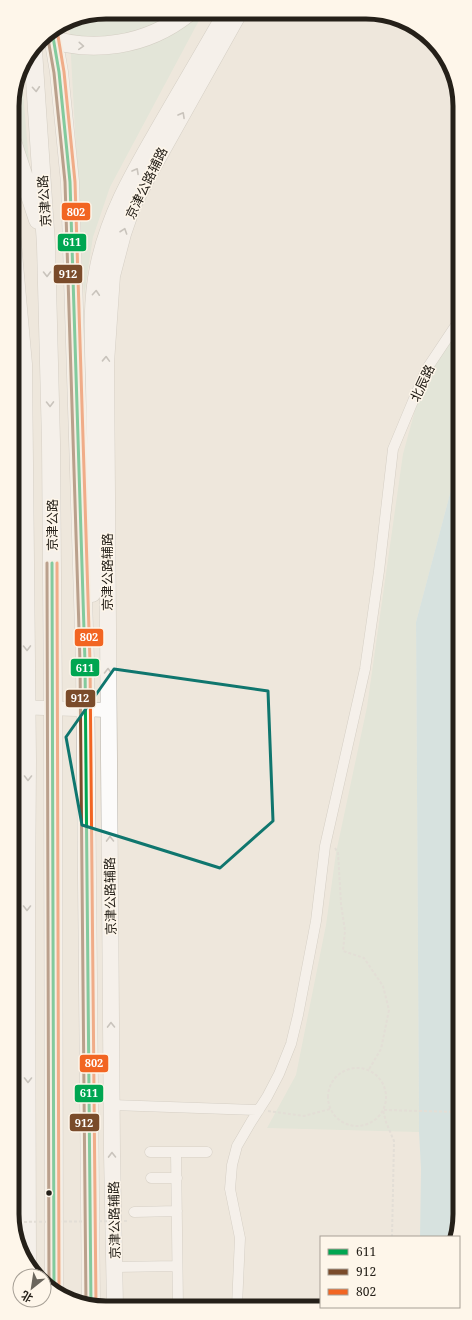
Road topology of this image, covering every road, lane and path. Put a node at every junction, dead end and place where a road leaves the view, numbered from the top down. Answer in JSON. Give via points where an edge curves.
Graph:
{"nodes":[{"id":1,"x":178,"y":19,"type":"edge"},
{"id":2,"x":224,"y":19,"type":"edge"},
{"id":3,"x":236,"y":19,"type":"edge"},
{"id":4,"x":62,"y":31,"type":"edge"},
{"id":5,"x":53,"y":38,"type":"edge"},
{"id":6,"x":51,"y":39,"type":"edge"},
{"id":7,"x":34,"y":59,"type":"edge"},
{"id":8,"x":59,"y":72,"type":"junction"},
{"id":9,"x":19,"y":162,"type":"edge"},
{"id":10,"x":46,"y":245,"type":"junction"},
{"id":11,"x":19,"y":309,"type":"edge"},
{"id":12,"x":453,"y":330,"type":"edge"},
{"id":13,"x":85,"y":662,"type":"junction"},
{"id":14,"x":20,"y":707,"type":"edge"},
{"id":15,"x":53,"y":708,"type":"junction"},
{"id":16,"x":85,"y":709,"type":"junction"},
{"id":17,"x":108,"y":710,"type":"junction"},
{"id":18,"x":328,"y":835,"type":"junction"},
{"id":19,"x":21,"y":1053,"type":"edge"},
{"id":20,"x":368,"y":1071,"type":"junction"},
{"id":21,"x":112,"y":1105,"type":"junction"},
{"id":22,"x":330,"y":1109,"type":"junction"},
{"id":23,"x":259,"y":1110,"type":"junction"},
{"id":24,"x":383,"y":1110,"type":"junction"},
{"id":25,"x":453,"y":1112,"type":"edge"},
{"id":26,"x":150,"y":1152,"type":"dead end"},
{"id":27,"x":176,"y":1152,"type":"junction"},
{"id":28,"x":207,"y":1152,"type":"dead end"},
{"id":29,"x":150,"y":1178,"type":"dead end"},
{"id":30,"x":176,"y":1178,"type":"junction"},
{"id":31,"x":177,"y":1211,"type":"junction"},
{"id":32,"x":134,"y":1212,"type":"dead end"},
{"id":33,"x":127,"y":1221,"type":"dead end"},
{"id":34,"x":20,"y":1222,"type":"edge"},
{"id":35,"x":392,"y":1236,"type":"edge"},
{"id":36,"x":28,"y":1251,"type":"edge"},
{"id":37,"x":178,"y":1266,"type":"junction"},
{"id":38,"x":115,"y":1267,"type":"junction"},
{"id":39,"x":54,"y":1284,"type":"edge"},
{"id":40,"x":91,"y":1299,"type":"edge"},
{"id":41,"x":115,"y":1301,"type":"edge"},
{"id":42,"x":178,"y":1301,"type":"edge"},
{"id":43,"x":237,"y":1301,"type":"edge"}],
"edges":[{"from":6,"to":1,"type":"highway","one_way":true,"bridge":true,"via":[[72,45],[116,45],[154,34]]},
{"from":13,"to":2,"type":"highway","one_way":true,"via":[[95,565],[97,512],[94,332],[98,269],[117,207]]},
{"from":17,"to":3,"type":"main road","name":"京津公路辅路","one_way":true,"via":[[106,363],[112,276],[133,205]]},
{"from":4,"to":8,"type":"highway"},
{"from":5,"to":8,"type":"highway","name":"京津公路"},
{"from":7,"to":10,"type":"highway","name":"京津公路","one_way":true},
{"from":8,"to":13,"type":"highway","name":"京津公路","via":[[70,182]]},
{"from":9,"to":10,"type":"highway"},
{"from":10,"to":15,"type":"highway","name":"京津公路","one_way":true,"via":[[51,442]]},
{"from":11,"to":14,"type":"main road","one_way":true,"via":[[24,364]]},
{"from":12,"to":18,"type":"street","name":"北辰路","via":[[426,370],[393,449],[365,669]]},
{"from":13,"to":16,"type":"highway","name":"京津公路"},
{"from":14,"to":15,"type":"street"},
{"from":14,"to":19,"type":"main road","one_way":true},
{"from":15,"to":16,"type":"street"},
{"from":15,"to":39,"type":"highway","name":"京津公路"},
{"from":16,"to":17,"type":"street"},
{"from":16,"to":40,"type":"highway","name":"京津公路"},
{"from":21,"to":17,"type":"main road","name":"京津公路辅路","one_way":true},
{"from":18,"to":20,"type":"path","via":[[338,854],[345,931],[343,951],[364,958],[383,986],[389,1010],[381,1049]]},
{"from":18,"to":23,"type":"street","name":"北辰路","via":[[316,921],[291,1044]]},
{"from":19,"to":36,"type":"main road","one_way":true},
{"from":20,"to":22,"type":"path","via":[[356,1068],[338,1075],[328,1091]]},
{"from":20,"to":24,"type":"path","via":[[381,1082],[385,1091],[386,1101]]},
{"from":21,"to":23,"type":"street"},
{"from":38,"to":21,"type":"main road","name":"京津公路辅路","one_way":true},
{"from":22,"to":23,"type":"path","via":[[304,1116]]},
{"from":22,"to":24,"type":"path","via":[[335,1117],[352,1126],[370,1123],[378,1118]]},
{"from":23,"to":43,"type":"street","name":"北辰路","via":[[237,1146],[232,1166],[230,1189],[240,1238]]},
{"from":24,"to":25,"type":"path"},
{"from":24,"to":35,"type":"path","via":[[394,1141]]},
{"from":26,"to":27,"type":"street"},
{"from":27,"to":28,"type":"street"},
{"from":27,"to":30,"type":"street"},
{"from":29,"to":30,"type":"street"},
{"from":30,"to":31,"type":"street"},
{"from":31,"to":32,"type":"street"},
{"from":31,"to":37,"type":"street"},
{"from":33,"to":34,"type":"path","bridge":true},
{"from":37,"to":38,"type":"street"},
{"from":37,"to":42,"type":"street"},
{"from":38,"to":41,"type":"main road","name":"京津公路辅路"}]}
